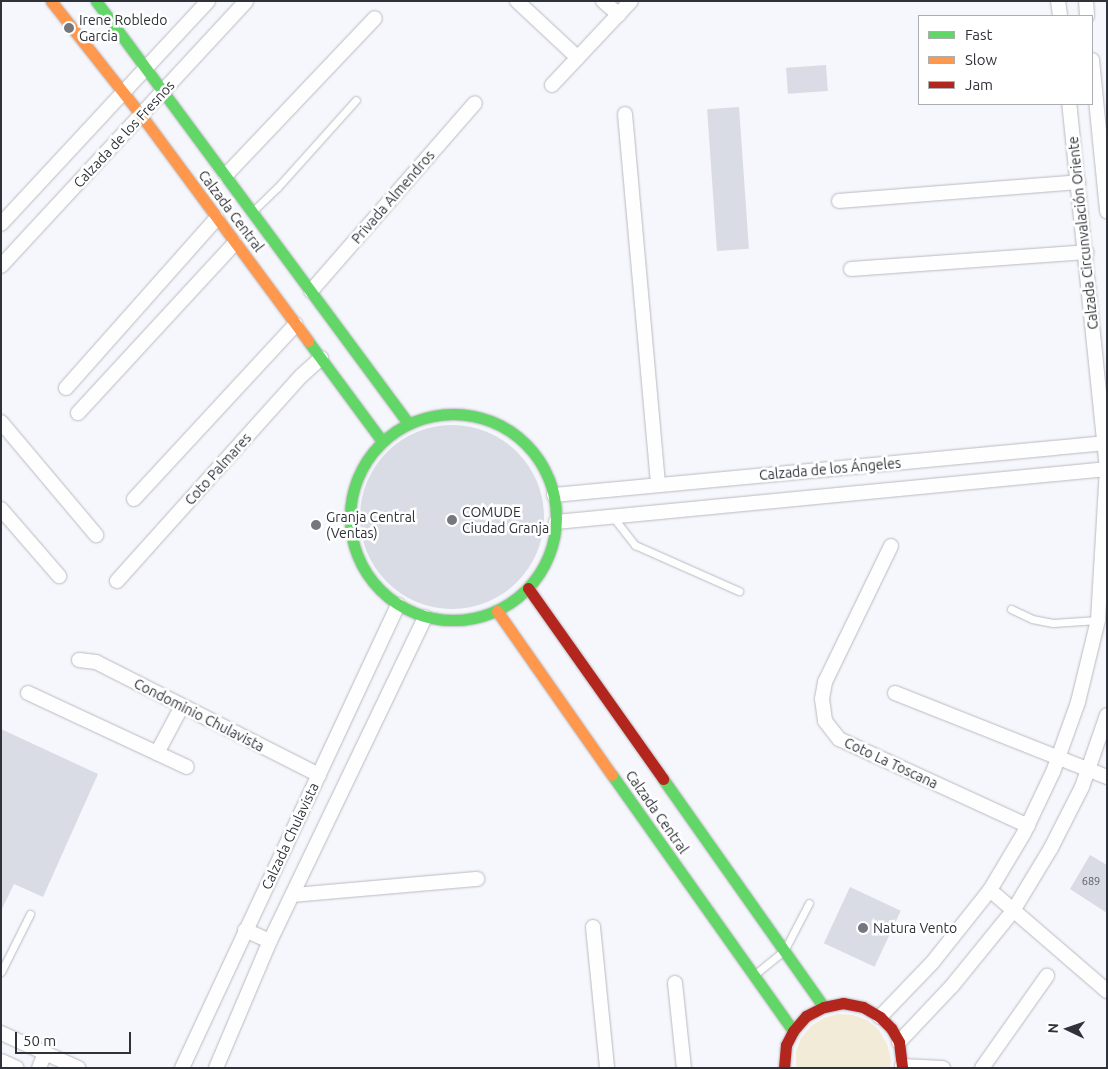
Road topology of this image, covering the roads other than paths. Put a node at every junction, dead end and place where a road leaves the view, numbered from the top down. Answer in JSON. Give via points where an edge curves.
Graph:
{"nodes":[{"id":1,"x":52,"y":1,"type":"edge"},
{"id":2,"x":96,"y":1,"type":"edge"},
{"id":3,"x":208,"y":1,"type":"edge"},
{"id":4,"x":246,"y":1,"type":"edge"},
{"id":5,"x":517,"y":1,"type":"edge"},
{"id":6,"x":603,"y":1,"type":"edge"},
{"id":7,"x":631,"y":1,"type":"edge"},
{"id":8,"x":1058,"y":1,"type":"edge"},
{"id":9,"x":1086,"y":1,"type":"edge"},
{"id":10,"x":619,"y":14,"type":"junction"},
{"id":11,"x":1060,"y":15,"type":"edge"},
{"id":12,"x":1087,"y":15,"type":"edge"},
{"id":13,"x":374,"y":18,"type":"dead end"},
{"id":14,"x":578,"y":58,"type":"junction"},
{"id":15,"x":147,"y":68,"type":"junction"},
{"id":16,"x":1093,"y":68,"type":"edge"},
{"id":17,"x":552,"y":85,"type":"dead end"},
{"id":18,"x":164,"y":90,"type":"junction"},
{"id":19,"x":124,"y":93,"type":"junction"},
{"id":20,"x":356,"y":100,"type":"dead end"},
{"id":21,"x":475,"y":103,"type":"dead end"},
{"id":22,"x":1070,"y":105,"type":"edge"},
{"id":23,"x":625,"y":114,"type":"dead end"},
{"id":24,"x":141,"y":115,"type":"junction"},
{"id":25,"x":1104,"y":152,"type":"edge"},
{"id":26,"x":226,"y":175,"type":"junction"},
{"id":27,"x":1078,"y":182,"type":"junction"},
{"id":28,"x":839,"y":201,"type":"dead end"},
{"id":29,"x":253,"y":211,"type":"junction"},
{"id":30,"x":1107,"y":211,"type":"edge"},
{"id":31,"x":217,"y":218,"type":"junction"},
{"id":32,"x":1,"y":224,"type":"edge"},
{"id":33,"x":236,"y":242,"type":"junction"},
{"id":34,"x":1086,"y":252,"type":"junction"},
{"id":35,"x":1,"y":266,"type":"edge"},
{"id":36,"x":851,"y":269,"type":"dead end"},
{"id":37,"x":311,"y":291,"type":"junction"},
{"id":38,"x":296,"y":324,"type":"junction"},
{"id":39,"x":321,"y":358,"type":"junction"},
{"id":40,"x":66,"y":388,"type":"dead end"},
{"id":41,"x":78,"y":412,"type":"dead end"},
{"id":42,"x":1,"y":422,"type":"edge"},
{"id":43,"x":408,"y":424,"type":"junction"},
{"id":44,"x":382,"y":441,"type":"junction"},
{"id":45,"x":1105,"y":443,"type":"edge"},
{"id":46,"x":1107,"y":469,"type":"edge"},
{"id":47,"x":658,"y":485,"type":"junction"},
{"id":48,"x":554,"y":495,"type":"junction"},
{"id":49,"x":134,"y":500,"type":"dead end"},
{"id":50,"x":1,"y":509,"type":"edge"},
{"id":51,"x":613,"y":516,"type":"junction"},
{"id":52,"x":556,"y":522,"type":"junction"},
{"id":53,"x":96,"y":535,"type":"dead end"},
{"id":54,"x":891,"y":546,"type":"dead end"},
{"id":55,"x":59,"y":576,"type":"dead end"},
{"id":56,"x":117,"y":581,"type":"dead end"},
{"id":57,"x":528,"y":588,"type":"junction"},
{"id":58,"x":739,"y":591,"type":"dead end"},
{"id":59,"x":398,"y":605,"type":"junction"},
{"id":60,"x":1010,"y":609,"type":"dead end"},
{"id":61,"x":497,"y":611,"type":"junction"},
{"id":62,"x":425,"y":617,"type":"junction"},
{"id":63,"x":1098,"y":620,"type":"junction"},
{"id":64,"x":79,"y":660,"type":"dead end"},
{"id":65,"x":28,"y":693,"type":"dead end"},
{"id":66,"x":895,"y":694,"type":"dead end"},
{"id":67,"x":182,"y":706,"type":"junction"},
{"id":68,"x":1107,"y":715,"type":"edge"},
{"id":69,"x":158,"y":753,"type":"junction"},
{"id":70,"x":1058,"y":759,"type":"junction"},
{"id":71,"x":187,"y":767,"type":"dead end"},
{"id":72,"x":1088,"y":770,"type":"junction"},
{"id":73,"x":319,"y":774,"type":"junction"},
{"id":74,"x":1107,"y":776,"type":"edge"},
{"id":75,"x":1028,"y":826,"type":"junction"},
{"id":76,"x":477,"y":879,"type":"dead end"},
{"id":77,"x":990,"y":890,"type":"junction"},
{"id":78,"x":293,"y":896,"type":"junction"},
{"id":79,"x":809,"y":902,"type":"dead end"},
{"id":80,"x":1013,"y":911,"type":"junction"},
{"id":81,"x":30,"y":914,"type":"dead end"},
{"id":82,"x":593,"y":927,"type":"dead end"},
{"id":83,"x":246,"y":930,"type":"junction"},
{"id":84,"x":270,"y":942,"type":"junction"},
{"id":85,"x":784,"y":951,"type":"junction"},
{"id":86,"x":1,"y":972,"type":"edge"},
{"id":87,"x":754,"y":975,"type":"junction"},
{"id":88,"x":1047,"y":976,"type":"dead end"},
{"id":89,"x":675,"y":983,"type":"dead end"},
{"id":90,"x":1107,"y":991,"type":"edge"},
{"id":91,"x":824,"y":1007,"type":"junction"},
{"id":92,"x":880,"y":1016,"type":"junction"},
{"id":93,"x":793,"y":1031,"type":"junction"},
{"id":94,"x":1,"y":1033,"type":"edge"},
{"id":95,"x":899,"y":1042,"type":"junction"},
{"id":96,"x":45,"y":1053,"type":"junction"},
{"id":97,"x":1,"y":1060,"type":"edge"},
{"id":98,"x":902,"y":1067,"type":"edge"},
{"id":99,"x":17,"y":1068,"type":"edge"},
{"id":100,"x":39,"y":1068,"type":"edge"},
{"id":101,"x":78,"y":1068,"type":"edge"},
{"id":102,"x":182,"y":1068,"type":"edge"},
{"id":103,"x":216,"y":1068,"type":"edge"},
{"id":104,"x":607,"y":1068,"type":"edge"},
{"id":105,"x":684,"y":1068,"type":"edge"},
{"id":106,"x":784,"y":1068,"type":"edge"},
{"id":107,"x":943,"y":1068,"type":"edge"},
{"id":108,"x":982,"y":1068,"type":"edge"}],
"edges":[{"from":1,"to":19,"type":"street","name":"Calzada Central"},
{"from":2,"to":15,"type":"street","name":"Calzada Central"},
{"from":3,"to":15,"type":"street","name":"Calzada de los Fresnos"},
{"from":4,"to":18,"type":"street","name":"Calzada de los Fresnos"},
{"from":5,"to":14,"type":"street"},
{"from":6,"to":10,"type":"street"},
{"from":7,"to":10,"type":"street"},
{"from":8,"to":11,"type":"street"},
{"from":9,"to":12,"type":"street"},
{"from":10,"to":14,"type":"street"},
{"from":13,"to":26,"type":"street"},
{"from":14,"to":17,"type":"street"},
{"from":15,"to":18,"type":"street","name":"Calzada Central"},
{"from":15,"to":19,"type":"street","name":"Calzada de los Fresnos"},
{"from":16,"to":25,"type":"street","name":"Calzada Circunvalación Oriente"},
{"from":18,"to":24,"type":"street","name":"Calzada de los Fresnos"},
{"from":18,"to":26,"type":"street","name":"Calzada Central"},
{"from":19,"to":24,"type":"street","name":"Calzada Central"},
{"from":19,"to":32,"type":"street","name":"Calzada de los Fresnos"},
{"from":20,"to":29,"type":"lane"},
{"from":21,"to":37,"type":"street","name":"Privada Almendros"},
{"from":22,"to":27,"type":"street","name":"Calzada Circunvalación Oriente"},
{"from":23,"to":47,"type":"street"},
{"from":24,"to":31,"type":"street","name":"Calzada Central"},
{"from":24,"to":35,"type":"street","name":"Calzada de los Fresnos"},
{"from":25,"to":30,"type":"street","name":"Calzada Circunvalación Oriente"},
{"from":26,"to":29,"type":"street","name":"Calzada Central"},
{"from":27,"to":28,"type":"street"},
{"from":27,"to":34,"type":"street","name":"Calzada Circunvalación Oriente"},
{"from":29,"to":37,"type":"street","name":"Calzada Central"},
{"from":31,"to":33,"type":"street","name":"Calzada Central"},
{"from":31,"to":40,"type":"street"},
{"from":33,"to":38,"type":"street","name":"Calzada Central"},
{"from":33,"to":41,"type":"street"},
{"from":34,"to":36,"type":"street"},
{"from":34,"to":45,"type":"street","name":"Calzada Circunvalación Oriente"},
{"from":37,"to":43,"type":"street","name":"Calzada Central"},
{"from":38,"to":39,"type":"street","name":"Calzada Central"},
{"from":38,"to":49,"type":"street"},
{"from":39,"to":44,"type":"street","name":"Calzada Central"},
{"from":39,"to":56,"type":"street","name":"Coto Palmares"},
{"from":42,"to":53,"type":"street"},
{"from":43,"to":44,"type":"street"},
{"from":43,"to":48,"type":"street","via":[[433,415],[459,413],[486,418],[510,430],[530,447],[545,470]]},
{"from":44,"to":59,"type":"street","via":[[358,475],[352,495],[351,530],[358,557],[368,576]]},
{"from":45,"to":46,"type":"street","name":"Calzada Circunvalación Oriente"},
{"from":45,"to":47,"type":"street","name":"Calzada de los Ángeles"},
{"from":46,"to":51,"type":"street","name":"Calzada de los Ángeles"},
{"from":46,"to":63,"type":"street","name":"Calzada Circunvalación Oriente"},
{"from":47,"to":48,"type":"street","name":"Calzada de los Ángeles"},
{"from":48,"to":52,"type":"street"},
{"from":50,"to":55,"type":"street"},
{"from":51,"to":52,"type":"street","name":"Calzada de los Ángeles"},
{"from":51,"to":58,"type":"lane","via":[[635,545]]},
{"from":52,"to":57,"type":"street","via":[[548,557]]},
{"from":54,"to":75,"type":"street","name":"Coto La Toscana","via":[[825,682],[822,699],[825,721],[839,739]]},
{"from":57,"to":61,"type":"street"},
{"from":57,"to":85,"type":"street","name":"Calzada Central"},
{"from":59,"to":62,"type":"street"},
{"from":59,"to":73,"type":"street","name":"Calzada Chulavista"},
{"from":60,"to":63,"type":"lane","via":[[1032,619],[1053,623]]},
{"from":61,"to":62,"type":"street","via":[[462,620]]},
{"from":61,"to":87,"type":"street","name":"Calzada Central"},
{"from":62,"to":78,"type":"street","name":"Calzada Chulavista"},
{"from":63,"to":70,"type":"street","name":"Calzada Circunvalación Oriente","via":[[1078,702]]},
{"from":64,"to":67,"type":"street","name":"Condominio Chulavista","via":[[96,662]]},
{"from":65,"to":69,"type":"street"},
{"from":66,"to":70,"type":"street"},
{"from":67,"to":69,"type":"street"},
{"from":67,"to":73,"type":"street","name":"Condominio Chulavista"},
{"from":68,"to":72,"type":"street"},
{"from":69,"to":71,"type":"street"},
{"from":70,"to":72,"type":"street"},
{"from":70,"to":75,"type":"street","name":"Calzada Circunvalación Oriente"},
{"from":72,"to":74,"type":"street"},
{"from":72,"to":80,"type":"street","via":[[1051,848]]},
{"from":73,"to":83,"type":"street","name":"Calzada Chulavista"},
{"from":75,"to":77,"type":"street","name":"Calzada Circunvalación Oriente"},
{"from":76,"to":78,"type":"street"},
{"from":77,"to":80,"type":"street"},
{"from":77,"to":92,"type":"street","name":"Calzada Circunvalación Oriente","via":[[932,963]]},
{"from":78,"to":84,"type":"street","name":"Calzada Chulavista"},
{"from":79,"to":85,"type":"lane"},
{"from":80,"to":90,"type":"street"},
{"from":80,"to":95,"type":"street","via":[[952,986]]},
{"from":81,"to":86,"type":"lane"},
{"from":82,"to":104,"type":"street"},
{"from":83,"to":84,"type":"street"},
{"from":83,"to":102,"type":"street","name":"Calzada Chulavista"},
{"from":84,"to":103,"type":"street","name":"Calzada Chulavista"},
{"from":85,"to":87,"type":"lane"},
{"from":85,"to":91,"type":"street","name":"Calzada Central"},
{"from":87,"to":93,"type":"street","name":"Calzada Central"},
{"from":88,"to":108,"type":"street"},
{"from":89,"to":105,"type":"street"},
{"from":91,"to":92,"type":"street","via":[[843,1003]]},
{"from":91,"to":93,"type":"street","via":[[806,1016]]},
{"from":92,"to":95,"type":"street"},
{"from":93,"to":106,"type":"street","via":[[786,1046]]},
{"from":94,"to":96,"type":"street"},
{"from":95,"to":98,"type":"street"},
{"from":96,"to":100,"type":"street"},
{"from":96,"to":101,"type":"street"},
{"from":97,"to":99,"type":"street"},
{"from":98,"to":107,"type":"street"}]}
